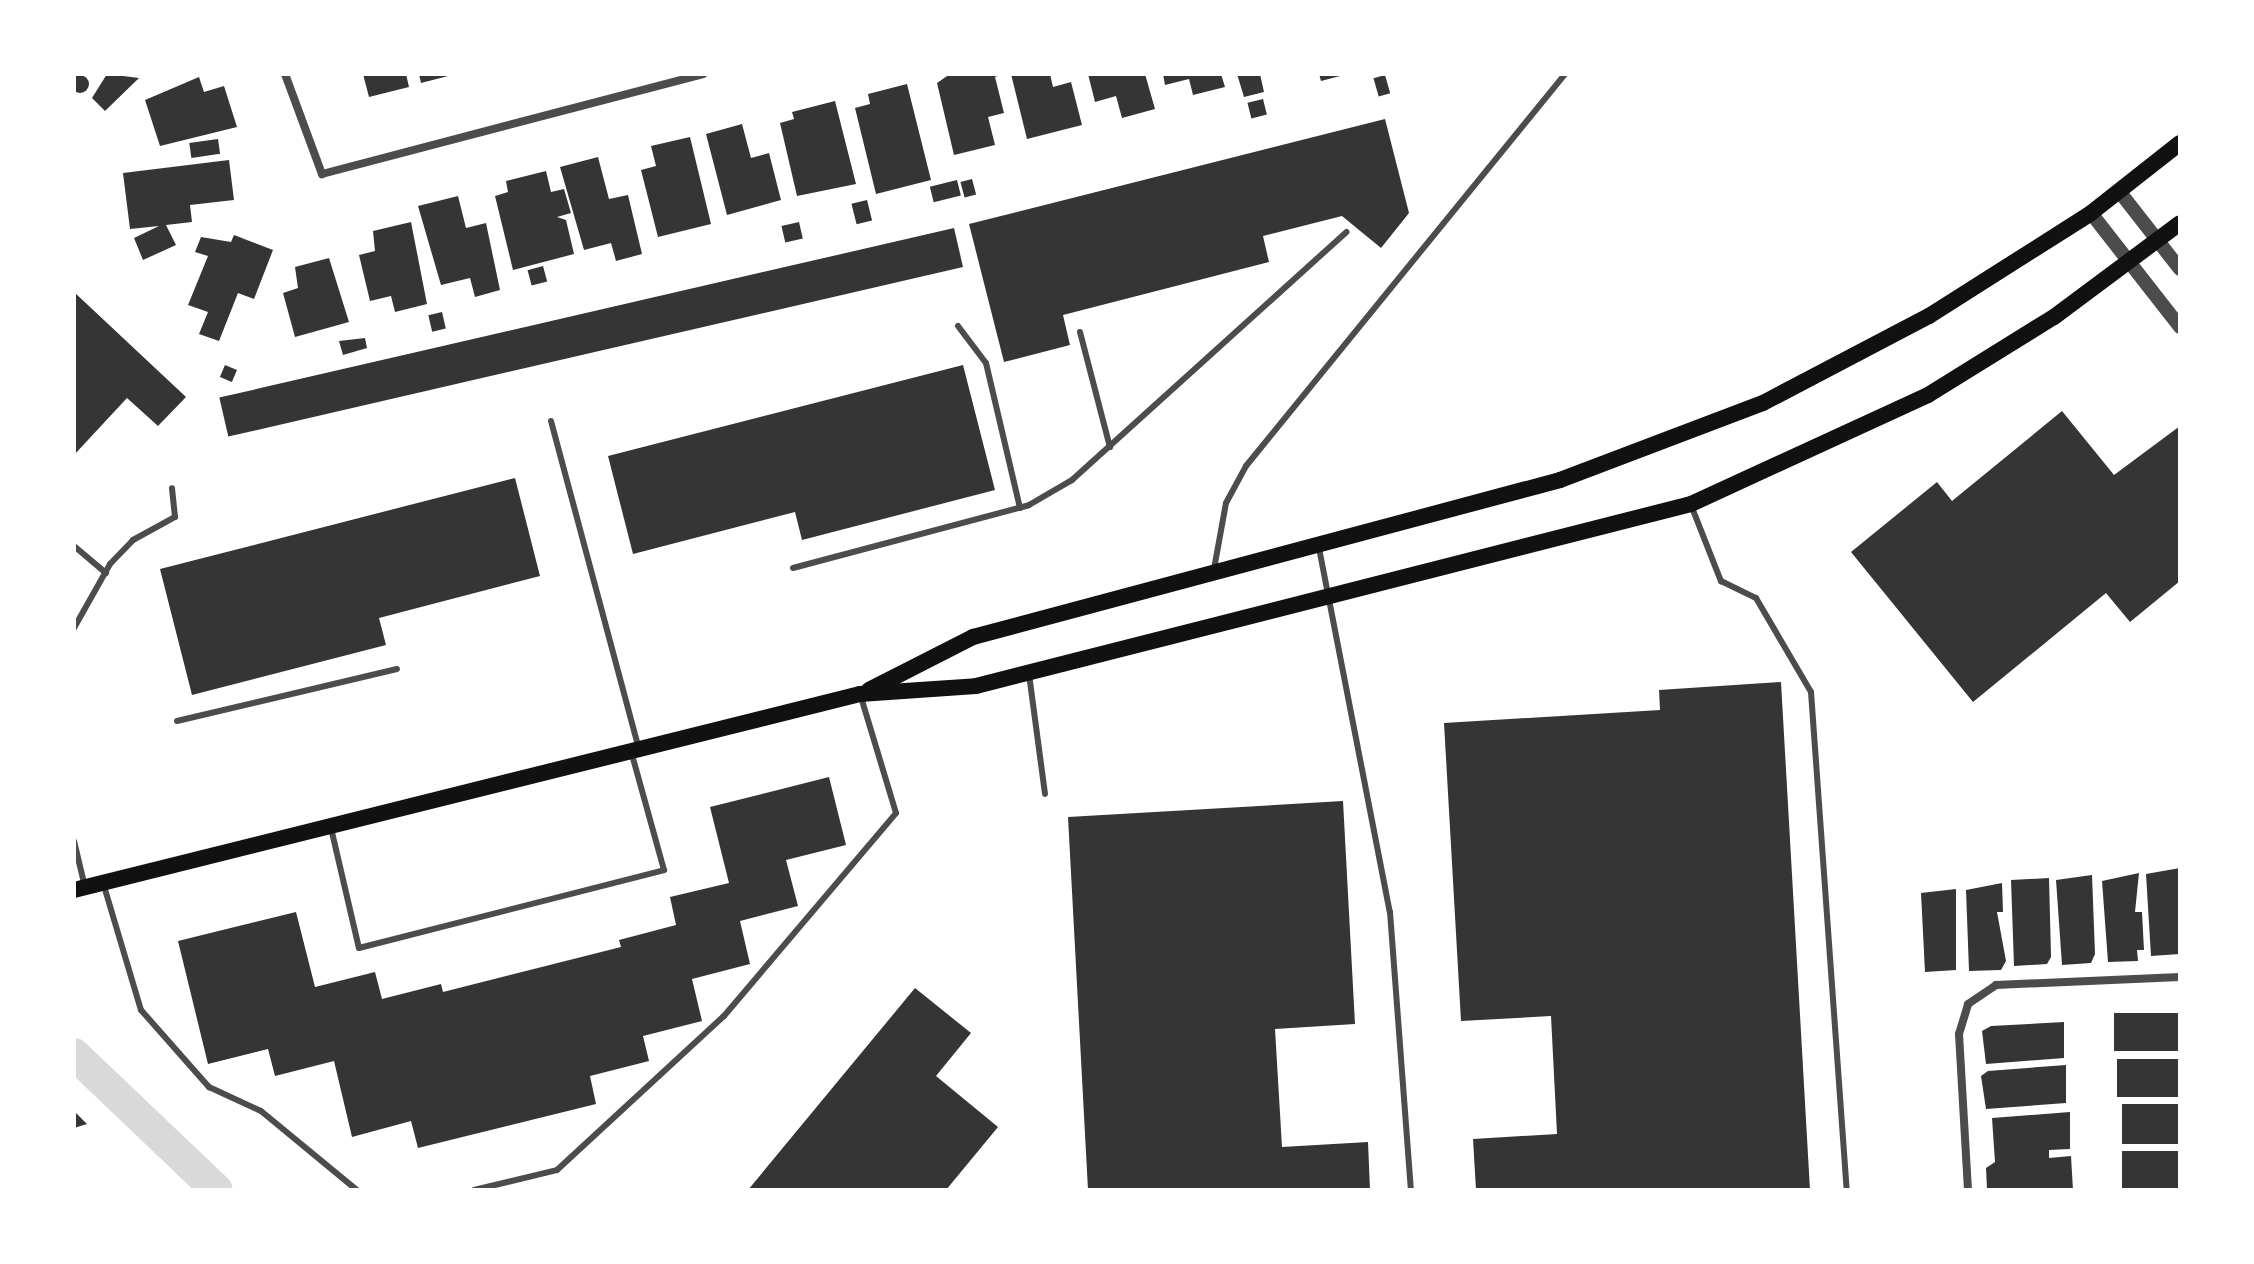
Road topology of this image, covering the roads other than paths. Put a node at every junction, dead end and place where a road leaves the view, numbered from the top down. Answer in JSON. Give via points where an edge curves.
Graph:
{"nodes":[{"id":1,"x":285,"y":74,"type":"edge"},
{"id":2,"x":703,"y":74,"type":"edge"},
{"id":3,"x":1565,"y":74,"type":"edge"},
{"id":4,"x":2180,"y":143,"type":"edge"},
{"id":5,"x":2119,"y":191,"type":"junction"},
{"id":6,"x":2091,"y":213,"type":"junction"},
{"id":7,"x":2180,"y":223,"type":"edge"},
{"id":8,"x":1346,"y":232,"type":"dead end"},
{"id":9,"x":2159,"y":240,"type":"junction"},
{"id":10,"x":2130,"y":261,"type":"junction"},
{"id":11,"x":2180,"y":269,"type":"edge"},
{"id":12,"x":958,"y":326,"type":"dead end"},
{"id":13,"x":2180,"y":327,"type":"edge"},
{"id":14,"x":1080,"y":332,"type":"dead end"},
{"id":15,"x":551,"y":421,"type":"dead end"},
{"id":16,"x":1110,"y":447,"type":"junction"},
{"id":17,"x":172,"y":488,"type":"dead end"},
{"id":18,"x":1691,"y":504,"type":"junction"},
{"id":19,"x":1020,"y":508,"type":"junction"},
{"id":20,"x":1318,"y":544,"type":"junction"},
{"id":21,"x":74,"y":546,"type":"edge"},
{"id":22,"x":793,"y":568,"type":"dead end"},
{"id":23,"x":1213,"y":572,"type":"junction"},
{"id":24,"x":106,"y":573,"type":"junction"},
{"id":25,"x":1326,"y":598,"type":"junction"},
{"id":26,"x":74,"y":628,"type":"edge"},
{"id":27,"x":397,"y":669,"type":"dead end"},
{"id":28,"x":1028,"y":673,"type":"junction"},
{"id":29,"x":860,"y":694,"type":"junction"},
{"id":30,"x":177,"y":721,"type":"dead end"},
{"id":31,"x":634,"y":746,"type":"junction"},
{"id":32,"x":1045,"y":794,"type":"dead end"},
{"id":33,"x":330,"y":824,"type":"junction"},
{"id":34,"x":74,"y":841,"type":"edge"},
{"id":35,"x":103,"y":882,"type":"junction"},
{"id":36,"x":80,"y":888,"type":"edge"},
{"id":37,"x":2180,"y":977,"type":"edge"},
{"id":38,"x":357,"y":1190,"type":"edge"},
{"id":39,"x":474,"y":1190,"type":"edge"},
{"id":40,"x":1411,"y":1190,"type":"edge"},
{"id":41,"x":1847,"y":1190,"type":"edge"},
{"id":42,"x":1968,"y":1190,"type":"edge"}],
"edges":[{"from":1,"to":2,"type":"street","via":[[322,174]]},
{"from":3,"to":23,"type":"lane","via":[[1246,466],[1226,503]]},
{"from":4,"to":5,"type":"main road"},
{"from":5,"to":6,"type":"main road"},
{"from":5,"to":9,"type":"street"},
{"from":6,"to":10,"type":"street"},
{"from":6,"to":20,"type":"main road","via":[[1929,316],[1763,403],[1560,480]]},
{"from":7,"to":9,"type":"main road"},
{"from":8,"to":16,"type":"lane"},
{"from":9,"to":10,"type":"main road"},
{"from":9,"to":11,"type":"street"},
{"from":10,"to":13,"type":"street"},
{"from":10,"to":18,"type":"main road","via":[[1928,395]]},
{"from":12,"to":19,"type":"lane","via":[[986,363]]},
{"from":14,"to":16,"type":"lane"},
{"from":15,"to":31,"type":"lane"},
{"from":16,"to":19,"type":"lane","via":[[1072,480]]},
{"from":17,"to":24,"type":"lane","via":[[175,517],[133,540]]},
{"from":18,"to":25,"type":"main road"},
{"from":18,"to":41,"type":"lane","via":[[1721,581],[1756,598],[1811,692]]},
{"from":19,"to":22,"type":"lane"},
{"from":20,"to":23,"type":"main road"},
{"from":20,"to":25,"type":"lane"},
{"from":21,"to":24,"type":"lane"},
{"from":23,"to":29,"type":"main road","via":[[973,637]]},
{"from":24,"to":26,"type":"lane"},
{"from":25,"to":28,"type":"main road"},
{"from":25,"to":40,"type":"lane","via":[[1390,912]]},
{"from":27,"to":30,"type":"lane"},
{"from":28,"to":29,"type":"main road","via":[[976,686]]},
{"from":28,"to":32,"type":"lane"},
{"from":29,"to":31,"type":"main road"},
{"from":29,"to":39,"type":"lane","via":[[896,813],[724,1016],[557,1170]]},
{"from":31,"to":33,"type":"main road"},
{"from":31,"to":33,"type":"lane","via":[[664,870],[359,948]]},
{"from":33,"to":35,"type":"main road"},
{"from":34,"to":36,"type":"lane"},
{"from":35,"to":36,"type":"main road"},
{"from":35,"to":38,"type":"lane","via":[[141,1010],[209,1087],[261,1111]]},
{"from":37,"to":42,"type":"street","via":[[1996,985],[1968,1004],[1959,1034]]}]}
